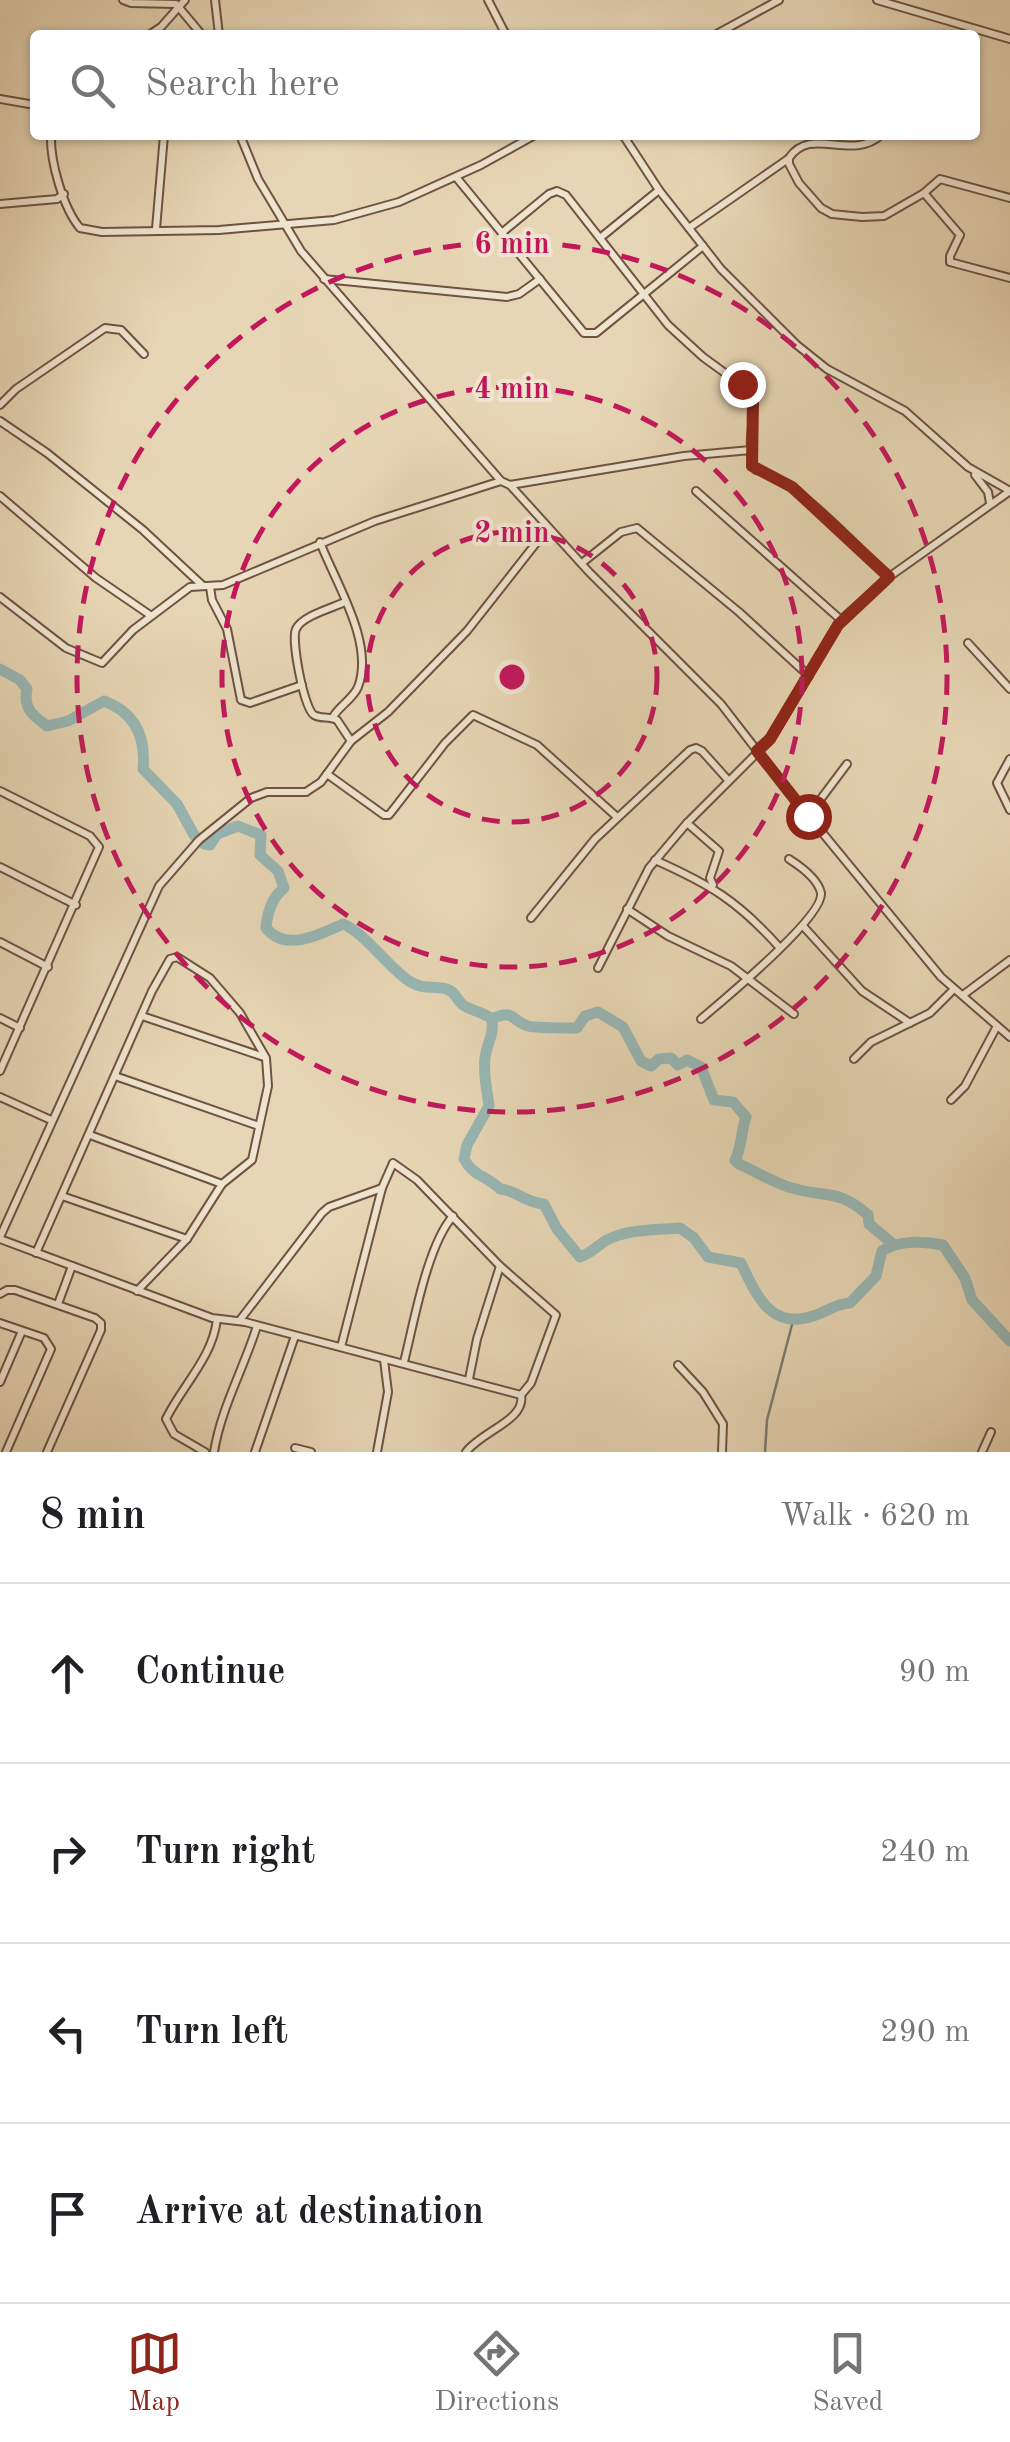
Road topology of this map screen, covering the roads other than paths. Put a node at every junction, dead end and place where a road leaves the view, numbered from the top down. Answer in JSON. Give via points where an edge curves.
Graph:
{"nodes":[{"id":1,"x":123,"y":0,"type":"edge"},
{"id":2,"x":215,"y":0,"type":"edge"},
{"id":3,"x":488,"y":0,"type":"edge"},
{"id":4,"x":778,"y":0,"type":"edge"},
{"id":5,"x":877,"y":0,"type":"edge"},
{"id":6,"x":182,"y":4,"type":"edge"},
{"id":7,"x":154,"y":30,"type":"edge"},
{"id":8,"x":199,"y":30,"type":"edge"},
{"id":9,"x":219,"y":30,"type":"edge"},
{"id":10,"x":503,"y":30,"type":"edge"},
{"id":11,"x":724,"y":30,"type":"edge"},
{"id":12,"x":979,"y":30,"type":"edge"},
{"id":13,"x":980,"y":30,"type":"edge"},
{"id":14,"x":1010,"y":39,"type":"edge"},
{"id":15,"x":0,"y":99,"type":"edge"},
{"id":16,"x":30,"y":104,"type":"edge"},
{"id":17,"x":50,"y":140,"type":"edge"},
{"id":18,"x":164,"y":140,"type":"edge"},
{"id":19,"x":242,"y":140,"type":"edge"},
{"id":20,"x":526,"y":140,"type":"edge"},
{"id":21,"x":626,"y":140,"type":"edge"},
{"id":22,"x":873,"y":140,"type":"edge"},
{"id":23,"x":789,"y":158,"type":"junction"},
{"id":24,"x":456,"y":177,"type":"junction"},
{"id":25,"x":659,"y":190,"type":"junction"},
{"id":26,"x":924,"y":193,"type":"junction"},
{"id":27,"x":64,"y":194,"type":"junction"},
{"id":28,"x":1010,"y":198,"type":"edge"},
{"id":29,"x":0,"y":204,"type":"edge"},
{"id":30,"x":282,"y":223,"type":"junction"},
{"id":31,"x":688,"y":228,"type":"junction"},
{"id":32,"x":156,"y":229,"type":"junction"},
{"id":33,"x":504,"y":232,"type":"junction"},
{"id":34,"x":600,"y":238,"type":"junction"},
{"id":35,"x":703,"y":246,"type":"junction"},
{"id":36,"x":322,"y":278,"type":"junction"},
{"id":37,"x":540,"y":278,"type":"junction"},
{"id":38,"x":1010,"y":278,"type":"edge"},
{"id":39,"x":645,"y":294,"type":"junction"},
{"id":40,"x":144,"y":354,"type":"dead end"},
{"id":41,"x":0,"y":406,"type":"edge"},
{"id":42,"x":0,"y":421,"type":"edge"},
{"id":43,"x":751,"y":450,"type":"junction"},
{"id":44,"x":968,"y":466,"type":"junction"},
{"id":45,"x":506,"y":483,"type":"junction"},
{"id":46,"x":696,"y":491,"type":"dead end"},
{"id":47,"x":1010,"y":491,"type":"edge"},
{"id":48,"x":0,"y":496,"type":"edge"},
{"id":49,"x":990,"y":504,"type":"junction"},
{"id":50,"x":548,"y":528,"type":"junction"},
{"id":51,"x":320,"y":542,"type":"junction"},
{"id":52,"x":582,"y":564,"type":"junction"},
{"id":53,"x":889,"y":577,"type":"junction"},
{"id":54,"x":206,"y":586,"type":"junction"},
{"id":55,"x":0,"y":597,"type":"edge"},
{"id":56,"x":345,"y":602,"type":"junction"},
{"id":57,"x":150,"y":615,"type":"junction"},
{"id":58,"x":841,"y":620,"type":"junction"},
{"id":59,"x":968,"y":643,"type":"dead end"},
{"id":60,"x":809,"y":676,"type":"junction"},
{"id":61,"x":302,"y":686,"type":"junction"},
{"id":62,"x":1010,"y":688,"type":"edge"},
{"id":63,"x":333,"y":717,"type":"junction"},
{"id":64,"x":351,"y":741,"type":"junction"},
{"id":65,"x":757,"y":751,"type":"junction"},
{"id":66,"x":1010,"y":758,"type":"edge"},
{"id":67,"x":847,"y":764,"type":"dead end"},
{"id":68,"x":328,"y":774,"type":"junction"},
{"id":69,"x":728,"y":780,"type":"junction"},
{"id":70,"x":0,"y":791,"type":"edge"},
{"id":71,"x":1010,"y":810,"type":"edge"},
{"id":72,"x":808,"y":816,"type":"junction"},
{"id":73,"x":617,"y":817,"type":"junction"},
{"id":74,"x":688,"y":823,"type":"junction"},
{"id":75,"x":789,"y":859,"type":"dead end"},
{"id":76,"x":655,"y":860,"type":"junction"},
{"id":77,"x":0,"y":868,"type":"edge"},
{"id":78,"x":717,"y":890,"type":"junction"},
{"id":79,"x":76,"y":905,"type":"junction"},
{"id":80,"x":627,"y":909,"type":"junction"},
{"id":81,"x":531,"y":918,"type":"dead end"},
{"id":82,"x":804,"y":926,"type":"junction"},
{"id":83,"x":0,"y":942,"type":"edge"},
{"id":84,"x":780,"y":948,"type":"junction"},
{"id":85,"x":1010,"y":960,"type":"edge"},
{"id":86,"x":48,"y":967,"type":"junction"},
{"id":87,"x":598,"y":968,"type":"dead end"},
{"id":88,"x":747,"y":978,"type":"junction"},
{"id":89,"x":954,"y":989,"type":"junction"},
{"id":90,"x":962,"y":996,"type":"junction"},
{"id":91,"x":794,"y":1014,"type":"dead end"},
{"id":92,"x":142,"y":1016,"type":"junction"},
{"id":93,"x":0,"y":1018,"type":"edge"},
{"id":94,"x":701,"y":1019,"type":"dead end"},
{"id":95,"x":910,"y":1022,"type":"junction"},
{"id":96,"x":997,"y":1026,"type":"junction"},
{"id":97,"x":20,"y":1028,"type":"junction"},
{"id":98,"x":1010,"y":1037,"type":"edge"},
{"id":99,"x":266,"y":1058,"type":"junction"},
{"id":100,"x":854,"y":1059,"type":"dead end"},
{"id":101,"x":0,"y":1072,"type":"edge"},
{"id":102,"x":115,"y":1076,"type":"junction"},
{"id":103,"x":0,"y":1098,"type":"edge"},
{"id":104,"x":950,"y":1100,"type":"dead end"},
{"id":105,"x":50,"y":1120,"type":"junction"},
{"id":106,"x":260,"y":1126,"type":"junction"},
{"id":107,"x":90,"y":1134,"type":"junction"},
{"id":108,"x":222,"y":1184,"type":"junction"},
{"id":109,"x":382,"y":1188,"type":"junction"},
{"id":110,"x":62,"y":1196,"type":"junction"},
{"id":111,"x":453,"y":1216,"type":"junction"},
{"id":112,"x":0,"y":1238,"type":"edge"},
{"id":113,"x":187,"y":1239,"type":"junction"},
{"id":114,"x":36,"y":1253,"type":"junction"},
{"id":115,"x":72,"y":1266,"type":"junction"},
{"id":116,"x":500,"y":1266,"type":"junction"},
{"id":117,"x":137,"y":1291,"type":"junction"},
{"id":118,"x":0,"y":1294,"type":"edge"},
{"id":119,"x":58,"y":1304,"type":"junction"},
{"id":120,"x":217,"y":1319,"type":"junction"},
{"id":121,"x":239,"y":1321,"type":"junction"},
{"id":122,"x":0,"y":1323,"type":"edge"},
{"id":123,"x":257,"y":1326,"type":"junction"},
{"id":124,"x":22,"y":1330,"type":"junction"},
{"id":125,"x":296,"y":1336,"type":"junction"},
{"id":126,"x":342,"y":1347,"type":"junction"},
{"id":127,"x":384,"y":1359,"type":"junction"},
{"id":128,"x":404,"y":1362,"type":"junction"},
{"id":129,"x":678,"y":1365,"type":"dead end"},
{"id":130,"x":470,"y":1379,"type":"junction"},
{"id":131,"x":0,"y":1382,"type":"edge"},
{"id":132,"x":521,"y":1395,"type":"junction"},
{"id":133,"x":991,"y":1432,"type":"dead end"},
{"id":134,"x":295,"y":1448,"type":"dead end"},
{"id":135,"x":6,"y":1452,"type":"edge"},
{"id":136,"x":46,"y":1452,"type":"edge"},
{"id":137,"x":204,"y":1452,"type":"edge"},
{"id":138,"x":214,"y":1452,"type":"edge"},
{"id":139,"x":255,"y":1452,"type":"edge"},
{"id":140,"x":311,"y":1452,"type":"edge"},
{"id":141,"x":377,"y":1452,"type":"edge"},
{"id":142,"x":466,"y":1452,"type":"edge"},
{"id":143,"x":722,"y":1452,"type":"edge"},
{"id":144,"x":982,"y":1452,"type":"edge"}],
"edges":[{"from":1,"to":6,"type":"street"},
{"from":2,"to":9,"type":"street"},
{"from":3,"to":10,"type":"street"},
{"from":4,"to":11,"type":"street"},
{"from":5,"to":12,"type":"street"},
{"from":6,"to":7,"type":"street"},
{"from":6,"to":8,"type":"street"},
{"from":13,"to":14,"type":"street"},
{"from":15,"to":16,"type":"street"},
{"from":17,"to":27,"type":"street"},
{"from":18,"to":32,"type":"street"},
{"from":19,"to":30,"type":"street"},
{"from":20,"to":24,"type":"street"},
{"from":21,"to":25,"type":"street"},
{"from":22,"to":23,"type":"street","via":[[859,148],[816,143]]},
{"from":23,"to":26,"type":"street","via":[[810,196],[832,214],[884,216]]},
{"from":23,"to":31,"type":"street"},
{"from":24,"to":30,"type":"street","via":[[367,212]]},
{"from":24,"to":33,"type":"street"},
{"from":25,"to":31,"type":"street"},
{"from":25,"to":34,"type":"street"},
{"from":26,"to":28,"type":"street","via":[[946,179]]},
{"from":26,"to":38,"type":"street","via":[[960,235],[950,262]]},
{"from":27,"to":29,"type":"street"},
{"from":27,"to":32,"type":"street","via":[[75,222],[87,230]]},
{"from":30,"to":32,"type":"street"},
{"from":30,"to":36,"type":"street"},
{"from":31,"to":35,"type":"street"},
{"from":33,"to":34,"type":"street","via":[[557,191]]},
{"from":33,"to":37,"type":"street"},
{"from":34,"to":39,"type":"street"},
{"from":35,"to":39,"type":"street"},
{"from":35,"to":44,"type":"street","via":[[812,358],[905,411]]},
{"from":36,"to":37,"type":"street","via":[[507,297]]},
{"from":36,"to":45,"type":"street"},
{"from":37,"to":39,"type":"street","via":[[590,334]]},
{"from":39,"to":43,"type":"street","via":[[668,325],[751,392]]},
{"from":40,"to":41,"type":"street","via":[[120,330],[105,328]]},
{"from":42,"to":54,"type":"street"},
{"from":43,"to":45,"type":"street"},
{"from":43,"to":53,"type":"street","via":[[756,470],[792,487]]},
{"from":44,"to":47,"type":"street"},
{"from":44,"to":49,"type":"street"},
{"from":45,"to":50,"type":"street"},
{"from":45,"to":51,"type":"street"},
{"from":46,"to":58,"type":"street"},
{"from":47,"to":49,"type":"street"},
{"from":48,"to":57,"type":"street"},
{"from":49,"to":53,"type":"street"},
{"from":50,"to":52,"type":"street"},
{"from":50,"to":64,"type":"street","via":[[467,631]]},
{"from":51,"to":54,"type":"street","via":[[224,585]]},
{"from":51,"to":56,"type":"street"},
{"from":52,"to":60,"type":"street","via":[[636,528]]},
{"from":52,"to":65,"type":"street","via":[[711,692]]},
{"from":53,"to":58,"type":"street"},
{"from":54,"to":57,"type":"street","via":[[184,590]]},
{"from":54,"to":61,"type":"street","via":[[227,628],[241,700]]},
{"from":55,"to":57,"type":"street","via":[[96,663]]},
{"from":56,"to":61,"type":"street","via":[[296,629]]},
{"from":56,"to":63,"type":"street","via":[[357,630],[360,680]]},
{"from":58,"to":60,"type":"street"},
{"from":59,"to":62,"type":"street"},
{"from":60,"to":65,"type":"street"},
{"from":61,"to":63,"type":"street","via":[[310,712]]},
{"from":63,"to":64,"type":"street"},
{"from":64,"to":68,"type":"street"},
{"from":65,"to":69,"type":"street"},
{"from":65,"to":72,"type":"street"},
{"from":66,"to":71,"type":"street","via":[[997,779]]},
{"from":67,"to":72,"type":"street"},
{"from":68,"to":73,"type":"street","via":[[390,816],[473,714],[537,745]]},
{"from":68,"to":105,"type":"street","via":[[306,792],[251,798],[199,840],[159,886]]},
{"from":69,"to":73,"type":"street","via":[[702,750],[692,748]]},
{"from":69,"to":74,"type":"street"},
{"from":70,"to":79,"type":"street","via":[[98,842]]},
{"from":72,"to":89,"type":"street"},
{"from":73,"to":81,"type":"street"},
{"from":74,"to":76,"type":"street"},
{"from":74,"to":78,"type":"street","via":[[719,851],[710,878]]},
{"from":75,"to":82,"type":"street","via":[[820,890],[819,906]]},
{"from":76,"to":78,"type":"street"},
{"from":76,"to":80,"type":"street"},
{"from":77,"to":79,"type":"street"},
{"from":78,"to":84,"type":"street"},
{"from":79,"to":86,"type":"street"},
{"from":80,"to":87,"type":"street"},
{"from":80,"to":88,"type":"street"},
{"from":82,"to":84,"type":"street"},
{"from":82,"to":95,"type":"street","via":[[862,992]]},
{"from":83,"to":86,"type":"street"},
{"from":84,"to":88,"type":"street"},
{"from":85,"to":90,"type":"street"},
{"from":86,"to":97,"type":"street"},
{"from":88,"to":91,"type":"street"},
{"from":88,"to":94,"type":"street"},
{"from":89,"to":90,"type":"street"},
{"from":89,"to":95,"type":"street"},
{"from":90,"to":96,"type":"street"},
{"from":92,"to":99,"type":"street"},
{"from":92,"to":99,"type":"street","via":[[174,956],[210,978]]},
{"from":92,"to":102,"type":"street"},
{"from":93,"to":97,"type":"street"},
{"from":95,"to":100,"type":"street"},
{"from":96,"to":98,"type":"street"},
{"from":96,"to":104,"type":"street","via":[[965,1086]]},
{"from":97,"to":101,"type":"street"},
{"from":99,"to":106,"type":"street"},
{"from":102,"to":106,"type":"street"},
{"from":102,"to":107,"type":"street"},
{"from":103,"to":105,"type":"street"},
{"from":105,"to":112,"type":"street"},
{"from":106,"to":108,"type":"street","via":[[252,1160]]},
{"from":107,"to":108,"type":"street"},
{"from":107,"to":110,"type":"street"},
{"from":108,"to":113,"type":"street"},
{"from":109,"to":111,"type":"street","via":[[389,1166],[396,1164]]},
{"from":109,"to":121,"type":"street","via":[[322,1213]]},
{"from":109,"to":126,"type":"street"},
{"from":110,"to":113,"type":"street"},
{"from":110,"to":114,"type":"street"},
{"from":111,"to":116,"type":"street"},
{"from":111,"to":128,"type":"street","via":[[436,1246]]},
{"from":112,"to":114,"type":"street"},
{"from":113,"to":117,"type":"street"},
{"from":114,"to":115,"type":"street"},
{"from":115,"to":117,"type":"street"},
{"from":115,"to":119,"type":"street"},
{"from":116,"to":130,"type":"street"},
{"from":116,"to":132,"type":"street","via":[[556,1315]]},
{"from":117,"to":120,"type":"street"},
{"from":118,"to":119,"type":"street","via":[[15,1290]]},
{"from":119,"to":136,"type":"street","via":[[101,1323]]},
{"from":120,"to":121,"type":"street"},
{"from":120,"to":137,"type":"street","via":[[204,1358],[166,1419],[174,1434]]},
{"from":121,"to":123,"type":"street"},
{"from":122,"to":124,"type":"street"},
{"from":123,"to":125,"type":"street"},
{"from":123,"to":138,"type":"street"},
{"from":124,"to":131,"type":"street"},
{"from":124,"to":135,"type":"street","via":[[44,1338],[50,1352]]},
{"from":125,"to":126,"type":"street"},
{"from":125,"to":139,"type":"street"},
{"from":126,"to":127,"type":"street"},
{"from":127,"to":128,"type":"street"},
{"from":127,"to":141,"type":"street","via":[[388,1392]]},
{"from":128,"to":130,"type":"street"},
{"from":129,"to":143,"type":"street","via":[[722,1424]]},
{"from":130,"to":132,"type":"street"},
{"from":132,"to":142,"type":"street","via":[[516,1414]]},
{"from":133,"to":144,"type":"street"},
{"from":134,"to":140,"type":"street"}]}
